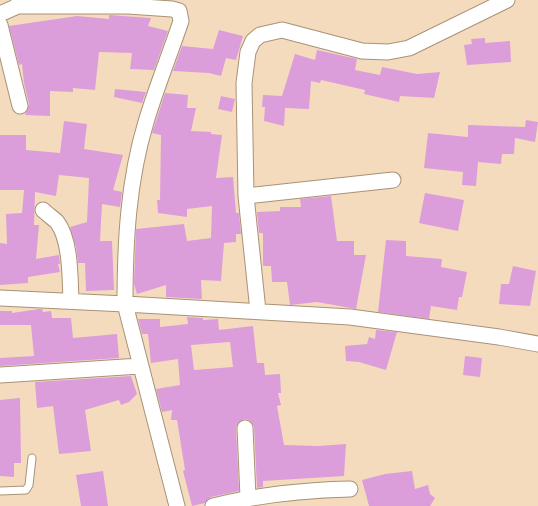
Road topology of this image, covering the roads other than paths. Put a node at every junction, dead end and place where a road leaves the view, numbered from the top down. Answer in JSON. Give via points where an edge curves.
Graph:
{"nodes":[{"id":1,"x":507,"y":0,"type":"edge"},
{"id":2,"x":18,"y":3,"type":"edge"},
{"id":3,"x":0,"y":14,"type":"edge"},
{"id":4,"x":0,"y":25,"type":"edge"},
{"id":5,"x":20,"y":106,"type":"dead end"},
{"id":6,"x":393,"y":180,"type":"dead end"},
{"id":7,"x":246,"y":196,"type":"junction"},
{"id":8,"x":43,"y":210,"type":"dead end"},
{"id":9,"x":0,"y":298,"type":"edge"},
{"id":10,"x":71,"y":301,"type":"junction"},
{"id":11,"x":125,"y":304,"type":"junction"},
{"id":12,"x":258,"y":311,"type":"junction"},
{"id":13,"x":538,"y":344,"type":"edge"},
{"id":14,"x":140,"y":366,"type":"junction"},
{"id":15,"x":0,"y":375,"type":"edge"},
{"id":16,"x":245,"y":428,"type":"dead end"},
{"id":17,"x":32,"y":458,"type":"dead end"},
{"id":18,"x":350,"y":489,"type":"dead end"},
{"id":19,"x":0,"y":491,"type":"edge"},
{"id":20,"x":248,"y":497,"type":"junction"},
{"id":21,"x":177,"y":506,"type":"edge"},
{"id":22,"x":213,"y":506,"type":"edge"}],
"edges":[{"from":1,"to":7,"type":"street","via":[[409,48],[388,52],[362,51],[282,30],[260,35],[253,41],[245,64]]},
{"from":2,"to":3,"type":"street"},
{"from":2,"to":11,"type":"street","via":[[128,6],[172,9],[179,12],[181,21],[146,122],[136,163],[127,225]]},
{"from":4,"to":5,"type":"street"},
{"from":6,"to":7,"type":"street"},
{"from":7,"to":12,"type":"street"},
{"from":8,"to":10,"type":"street","via":[[57,222],[64,237]]},
{"from":9,"to":10,"type":"street"},
{"from":10,"to":11,"type":"street"},
{"from":11,"to":12,"type":"street"},
{"from":11,"to":14,"type":"street"},
{"from":12,"to":13,"type":"street","via":[[350,316]]},
{"from":14,"to":15,"type":"street"},
{"from":14,"to":21,"type":"street"},
{"from":16,"to":20,"type":"street"},
{"from":17,"to":19,"type":"lane","via":[[29,485],[26,490]]},
{"from":18,"to":20,"type":"street","via":[[311,490]]},
{"from":20,"to":22,"type":"street"}]}
